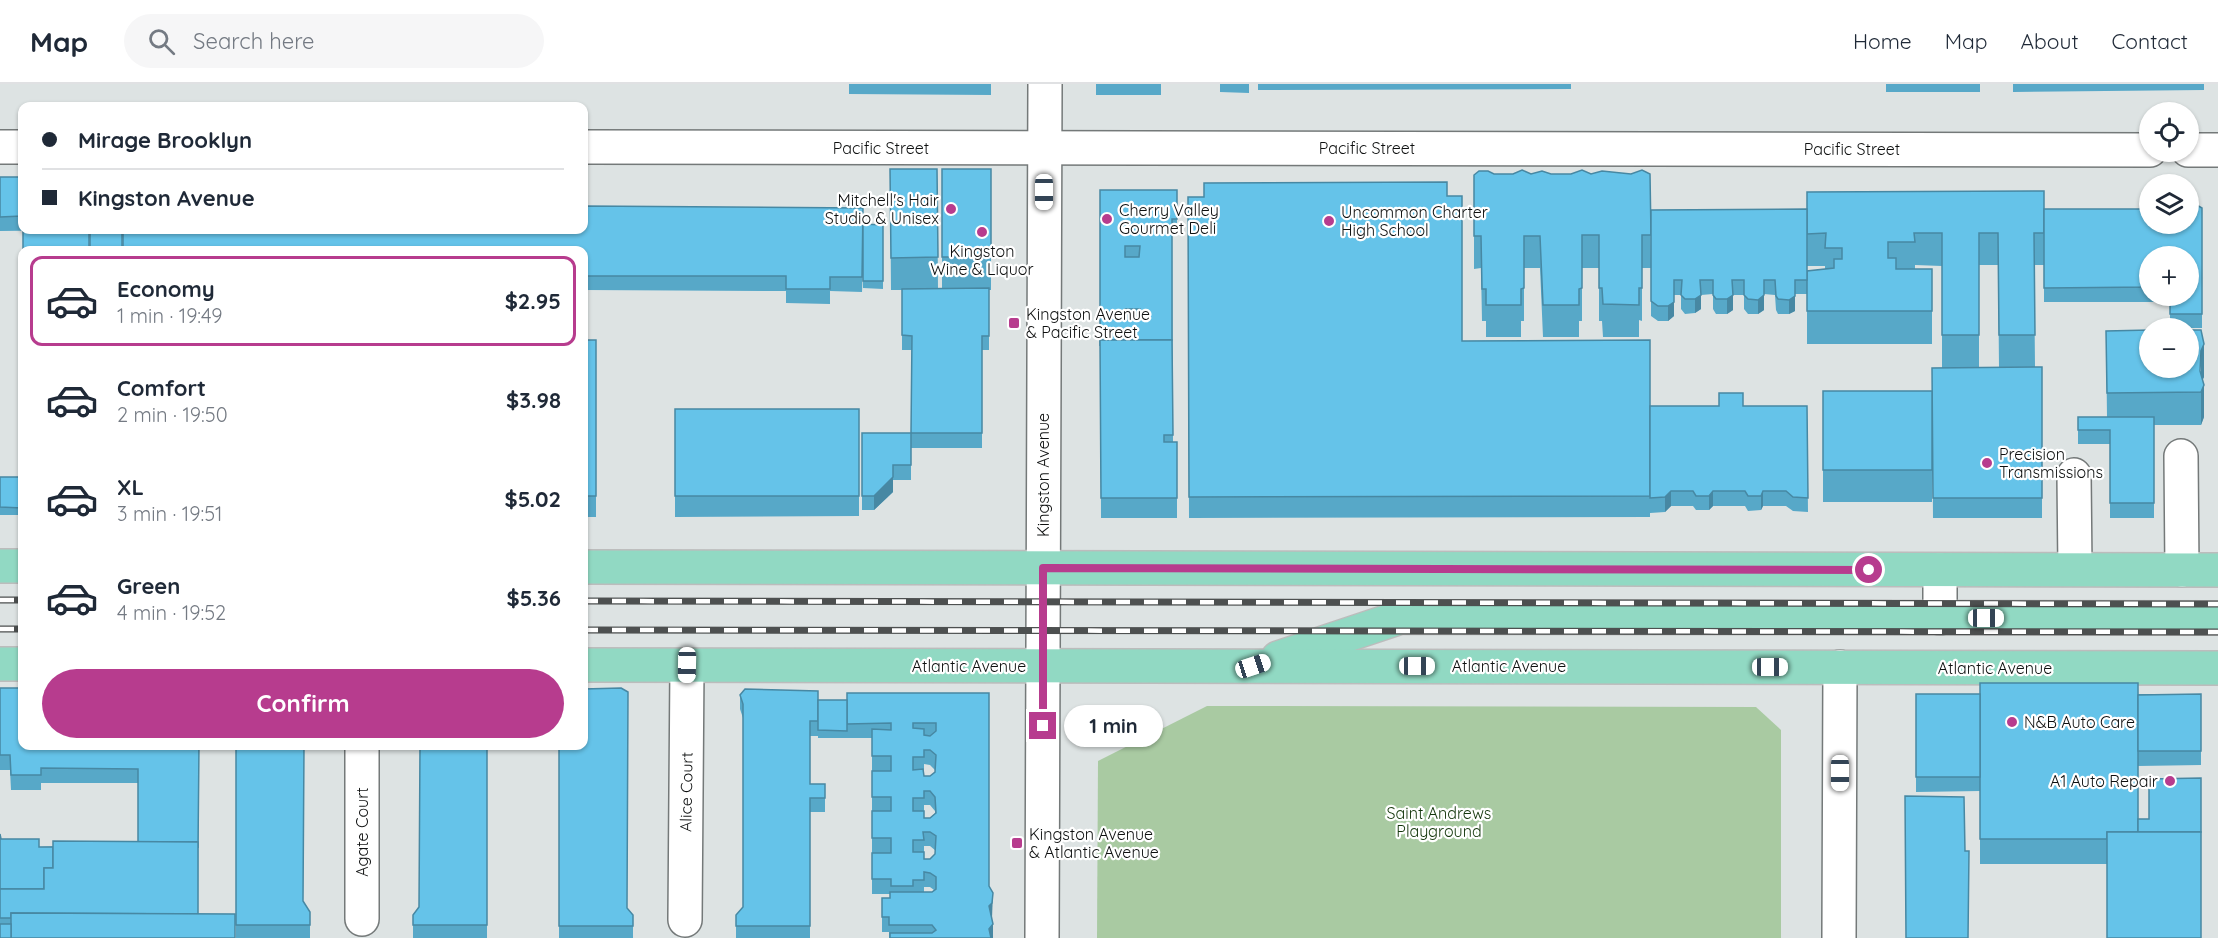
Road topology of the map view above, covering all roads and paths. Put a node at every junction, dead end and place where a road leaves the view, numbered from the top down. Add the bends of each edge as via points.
1 (1045, 84) edge
2 (0, 147) edge
3 (18, 147) edge
4 (588, 147) edge
5 (1044, 148) junction
6 (2139, 150) edge
7 (2199, 150) edge
8 (2218, 150) edge
9 (2181, 456) dead end
10 (2074, 475) dead end
11 (0, 566) edge
12 (18, 566) edge
13 (588, 567) edge
14 (1043, 568) junction
15 (2074, 569) junction
16 (1940, 570) junction
17 (2182, 570) junction
18 (2218, 570) edge
19 (1940, 618) junction
20 (2218, 618) edge
21 (0, 664) edge
22 (18, 664) edge
23 (588, 665) edge
24 (687, 665) junction
25 (1043, 666) junction
26 (1253, 666) junction
27 (1840, 667) junction
28 (2218, 668) edge
29 (362, 750) edge
30 (362, 919) dead end
31 (685, 920) dead end
32 (1042, 938) edge
33 (1839, 938) edge

1 - 5 street, Kingston Avenue
2 - 3 street
4 - 5 street, Pacific Street
5 - 6 street, Pacific Street
5 - 14 street, Kingston Avenue
7 - 8 street
9 - 17 street
10 - 15 street
11 - 12 main road
13 - 14 main road
14 - 16 main road
14 - 25 street, Kingston Avenue
15 - 16 main road
15 - 17 main road
16 - 19 street
17 - 18 main road
19 - 20 main road
19 - 26 main road via 1401,616
21 - 22 main road
23 - 24 main road, Atlantic Avenue
24 - 25 main road, Atlantic Avenue
24 - 31 street, Alice Court
25 - 26 main road, Atlantic Avenue
25 - 32 street, Kingston Avenue
26 - 27 main road, Atlantic Avenue
27 - 28 main road, Atlantic Avenue
27 - 33 street
29 - 30 street, Agate Court

